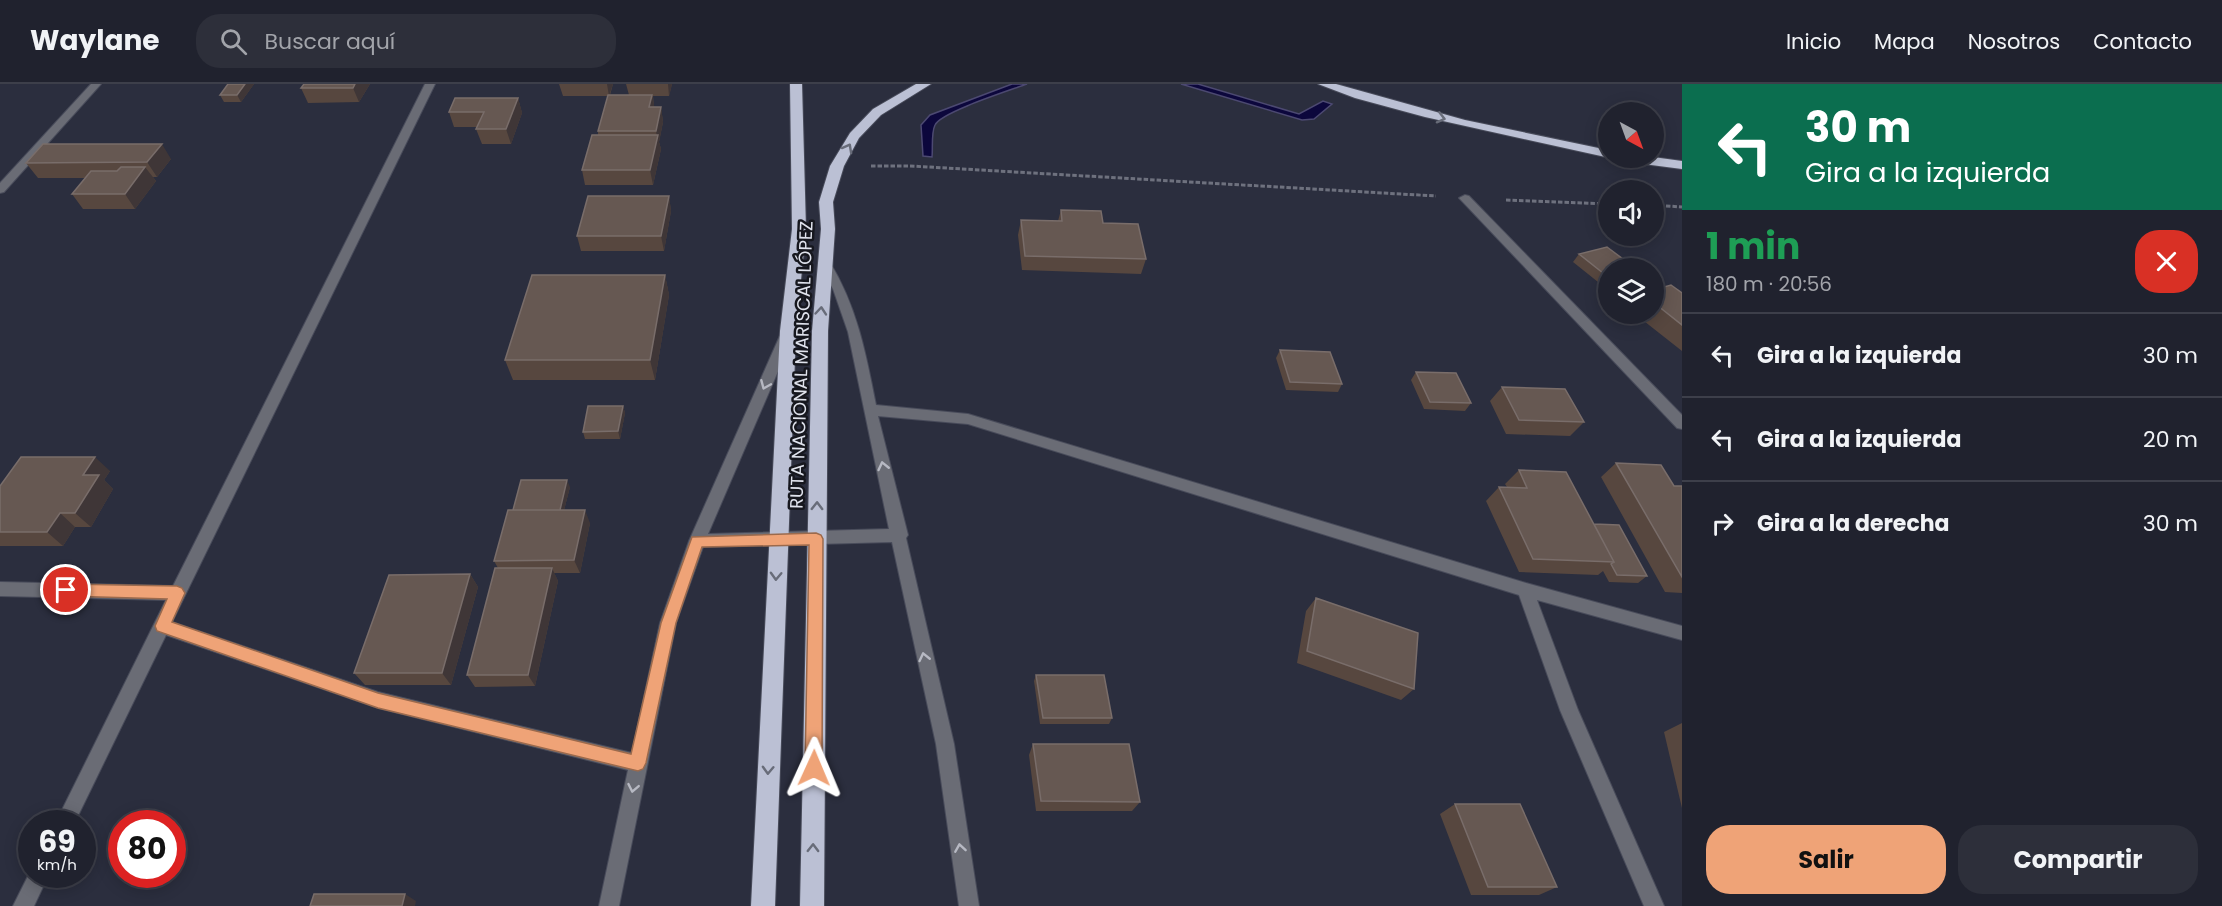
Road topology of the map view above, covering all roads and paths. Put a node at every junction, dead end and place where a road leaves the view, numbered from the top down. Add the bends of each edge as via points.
1 (96, 84) edge
2 (430, 84) edge
3 (796, 84) edge
4 (925, 84) edge
5 (1324, 84) edge
6 (1598, 152) edge
7 (1664, 163) edge
8 (1682, 165) edge
9 (837, 166) junction
10 (0, 190) edge
11 (1465, 198) junction
12 (1598, 204) edge
13 (1664, 206) edge
14 (1682, 207) edge
15 (825, 264) junction
16 (788, 331) junction
17 (870, 410) junction
18 (1682, 424) edge
19 (900, 535) junction
20 (816, 539) junction
21 (778, 540) junction
22 (697, 542) junction
23 (0, 589) edge
24 (1526, 590) junction
25 (177, 593) junction
26 (162, 626) junction
27 (1682, 633) edge
28 (638, 763) junction
29 (71, 810) edge
30 (32, 888) edge
31 (23, 906) edge
32 (609, 906) edge
33 (763, 906) edge
34 (812, 906) edge
35 (969, 906) edge
36 (1654, 906) edge

1 - 10 street
2 - 25 street
3 - 16 highway, RUTA NACIONAL MARISCAL LÓPEZ via 799,229
9 -> 4 highway, RUTA NACIONAL MARISCAL LÓPEZ via 854,136 877,112
5 -> 6 highway via 1472,126
7 - 8 highway
9 - 11 path via 922,167
9 - 15 highway, RUTA NACIONAL MARISCAL LÓPEZ via 826,202
11 - 12 path
11 - 18 street
13 - 14 path
15 - 17 street via 855,332
20 -> 15 highway, RUTA NACIONAL MARISCAL LÓPEZ
16 - 21 highway, RUTA NACIONAL MARISCAL LÓPEZ
16 -> 22 street
19 -> 17 street
17 - 24 street via 968,419
19 - 20 street
35 -> 19 street via 945,744
20 - 21 street
34 -> 20 highway, RUTA NACIONAL MARISCAL LÓPEZ
21 - 22 street
21 -> 33 highway, RUTA NACIONAL MARISCAL LÓPEZ
22 - 28 street via 668,623
23 - 25 street
24 - 27 street
24 - 36 street via 1563,697
25 - 26 street
26 - 28 street via 378,700
26 - 29 street
28 -> 32 street
30 - 31 street

